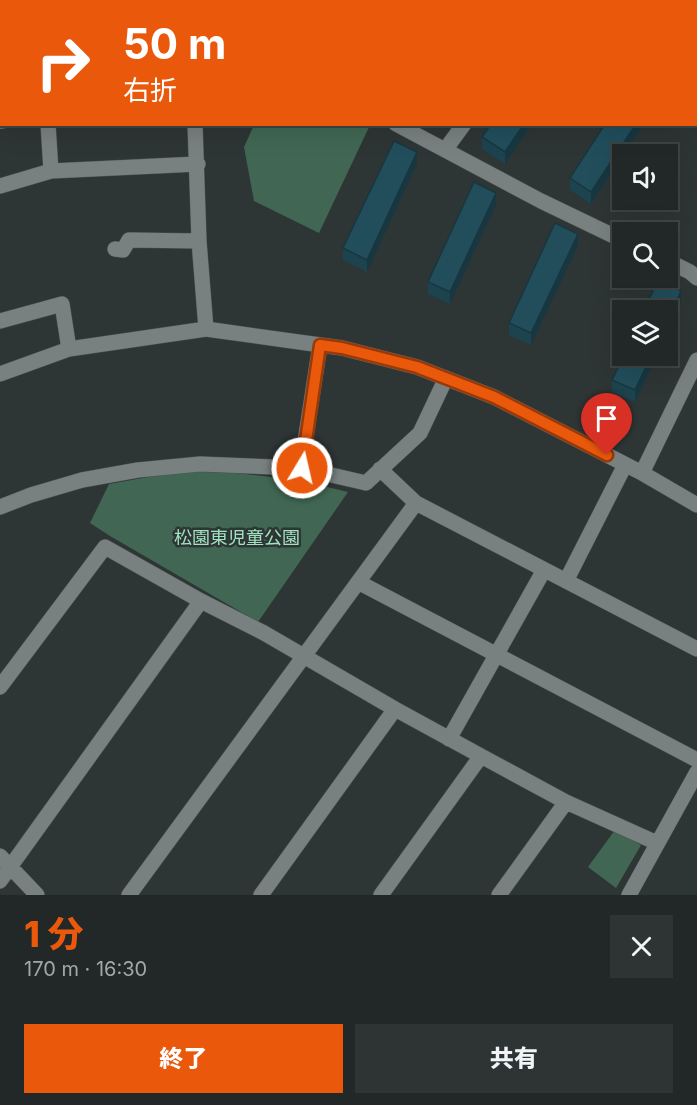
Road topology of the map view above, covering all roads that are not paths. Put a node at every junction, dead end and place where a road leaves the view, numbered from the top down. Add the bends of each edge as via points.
1 (48, 126) edge
2 (195, 126) edge
3 (400, 126) edge
4 (463, 126) edge
5 (445, 150) junction
6 (198, 164) junction
7 (51, 171) junction
8 (0, 186) edge
9 (612, 235) edge
10 (199, 241) junction
11 (115, 249) dead end
12 (678, 266) edge
13 (697, 278) edge
14 (0, 321) edge
15 (206, 328) junction
16 (320, 345) junction
17 (69, 349) junction
18 (697, 360) edge
19 (0, 374) edge
20 (446, 378) junction
21 (625, 465) junction
22 (302, 468) junction
23 (380, 469) junction
24 (642, 473) junction
25 (416, 503) junction
26 (697, 505) edge
27 (0, 507) edge
28 (544, 570) junction
29 (566, 581) junction
30 (358, 582) junction
31 (201, 601) junction
32 (697, 649) edge
33 (497, 655) junction
34 (304, 656) junction
35 (0, 687) edge
36 (395, 709) junction
37 (449, 739) junction
38 (481, 756) junction
39 (697, 760) edge
40 (697, 772) edge
41 (566, 802) junction
42 (657, 843) junction
43 (5, 862) edge
44 (0, 881) edge
45 (37, 895) edge
46 (129, 895) edge
47 (261, 895) edge
48 (381, 895) edge
49 (499, 895) edge
50 (628, 895) edge

1 - 7 street
2 - 6 street
3 - 5 street
4 - 5 street
5 - 9 street
6 - 7 street
6 - 10 street
7 - 8 street
10 - 11 street via 129,240 123,250
10 - 15 street
12 - 13 street
14 - 17 street via 62,303
15 - 16 street
15 - 17 street
16 - 20 street via 417,367
16 - 22 street
17 - 19 street
18 - 24 street
20 - 21 street via 494,397
20 - 23 street via 420,433
21 - 24 street
21 - 29 street
22 - 23 street via 366,483
22 - 27 street via 200,464 138,470 82,480
23 - 25 street
24 - 26 street
25 - 28 street
25 - 30 street
28 - 29 street
28 - 33 street
29 - 32 street
30 - 33 street
30 - 34 street
31 - 34 street
31 - 35 street via 105,547
31 - 43 street
33 - 37 street
33 - 39 street
34 - 36 street
34 - 46 street
36 - 37 street
36 - 47 street
37 - 38 street
38 - 41 street
38 - 48 street
40 - 42 street
41 - 42 street
41 - 49 street
42 - 50 street
43 - 44 street
43 - 45 street

